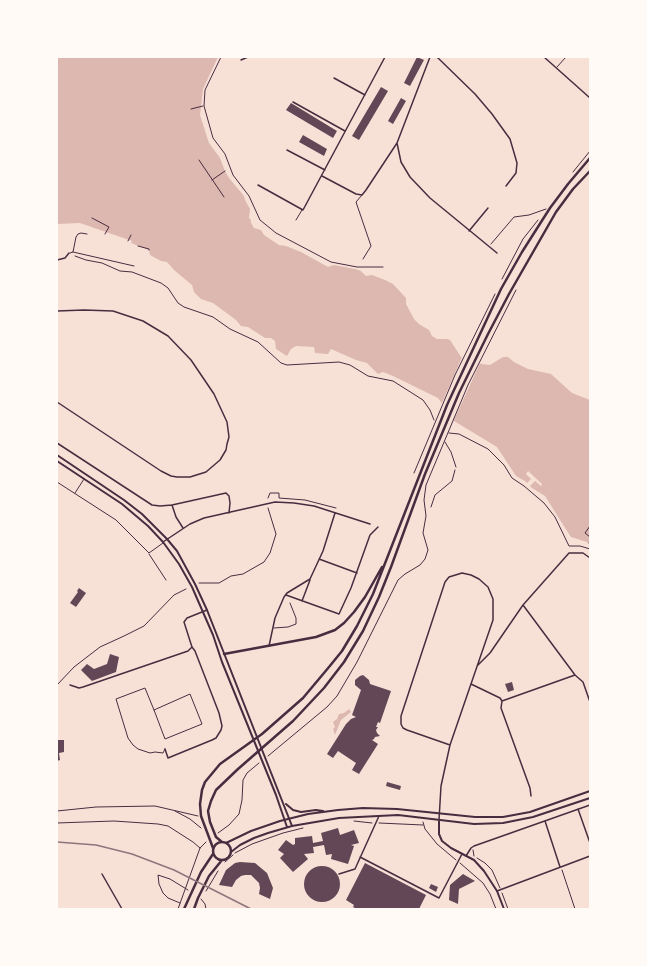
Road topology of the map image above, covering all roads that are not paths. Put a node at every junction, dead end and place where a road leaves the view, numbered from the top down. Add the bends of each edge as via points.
1 (248, 57) edge
2 (385, 57) edge
3 (430, 57) edge
4 (437, 57) edge
5 (544, 57) edge
6 (566, 57) edge
7 (241, 60) dead end
8 (556, 68) junction
9 (334, 78) dead end
10 (365, 95) junction
11 (590, 98) edge
12 (293, 102) dead end
13 (345, 132) junction
14 (397, 143) junction
15 (287, 150) dead end
16 (590, 158) edge
17 (325, 170) junction
18 (590, 171) edge
19 (322, 176) junction
20 (258, 185) dead end
21 (506, 186) dead end
22 (362, 195) junction
23 (488, 208) dead end
24 (303, 210) junction
25 (296, 220) dead end
26 (469, 231) junction
27 (87, 234) dead end
28 (73, 252) junction
29 (69, 253) joint
30 (497, 253) dead end
31 (363, 259) dead end
32 (57, 260) edge
33 (134, 266) dead end
34 (57, 311) edge
35 (57, 402) edge
36 (57, 443) edge
37 (57, 455) edge
38 (57, 461) edge
39 (455, 470) road end
40 (84, 478) junction
41 (57, 482) edge
42 (74, 494) junction
43 (172, 505) junction
44 (432, 507) dead end
45 (229, 513) junction
46 (335, 513) junction
47 (370, 524) dead end
48 (378, 526) dead end
49 (184, 528) junction
50 (167, 539) junction
51 (163, 542) junction
52 (149, 553) junction
53 (388, 556) junction
54 (590, 558) edge
55 (319, 559) junction
56 (357, 572) junction
57 (310, 579) junction
58 (166, 580) dead end
59 (286, 595) junction
60 (302, 601) junction
61 (290, 603) dead end
62 (523, 605) junction
63 (207, 610) junction
64 (203, 611) junction
65 (273, 628) junction
66 (192, 646) junction
67 (269, 646) junction
68 (224, 654) junction
69 (477, 666) junction
70 (575, 675) junction
71 (471, 684) junction
72 (70, 685) dead end
73 (502, 701) junction
74 (590, 702) edge
75 (154, 710) junction
76 (450, 744) junction
77 (165, 749) joint
78 (590, 791) edge
79 (531, 796) dead end
80 (590, 798) edge
81 (284, 803) junction
82 (590, 805) edge
83 (578, 809) junction
84 (173, 810) junction
85 (57, 811) edge
86 (324, 812) junction
87 (439, 813) junction
88 (198, 816) dead end
89 (379, 816) junction
90 (290, 819) junction
91 (285, 820) junction
92 (439, 820) junction
93 (545, 820) junction
94 (292, 826) junction
95 (287, 827) junction
96 (200, 828) dead end
97 (222, 842) junction
98 (226, 843) junction
99 (590, 843) edge
100 (213, 848) junction
101 (231, 852) junction
102 (213, 854) junction
103 (462, 854) junction
104 (466, 856) junction
105 (590, 856) edge
106 (360, 857) junction
107 (222, 860) junction
108 (561, 866) junction
109 (102, 874) dead end
110 (340, 874) dead end
111 (497, 891) junction
112 (122, 909) edge
113 (184, 909) edge
114 (194, 909) edge
115 (504, 909) edge

1 - 7 street
2 - 10 street
3 - 14 street
4 - 21 street via 475,94 510,139 517,163 516,173
5 - 8 street
6 - 8 lane
8 - 11 street
9 - 10 street
10 - 13 street
12 - 13 street
13 - 17 street
14 - 22 street
14 - 26 street via 401,162 410,177 438,206
15 - 17 street
16 - 53 main road via 550,208 501,289 447,405
17 - 19 street
18 - 97 main road via 556,212 509,294 460,393 425,474 386,579 362,631 344,662 324,688 293,720 216,790 208,811 216,837
19 - 22 street
19 - 24 street
20 - 24 street
22 - 31 lane via 356,202 371,246
23 - 26 street
24 - 25 lane
26 - 30 street
27 - 28 lane via 78,234
28 - 29 lane
28 - 33 lane
29 - 32 street via 65,258
34 - 35 street via 113,311 143,321 168,336 191,360 222,411 226,422 227,444 223,455 211,468 196,476 177,477 161,471
36 - 43 street via 152,505
37 - 50 street via 130,504
38 - 40 street
39 - 44 lane via 452,481 435,495
40 - 42 lane
40 - 51 street via 122,504
41 - 42 lane
42 - 52 lane via 116,520
43 - 45 street via 226,493 229,496
43 - 49 street via 176,517
45 - 46 street via 276,502 314,506
45 - 49 street via 204,518
46 - 47 street
46 - 55 street
48 - 56 street via 370,535
49 - 50 street
50 - 51 street
50 - 63 street via 184,563
51 - 52 lane
51 - 64 street via 179,564
52 - 58 lane
53 - 67 main road via 365,597 349,618 335,630 316,637
53 - 100 main road via 357,626 342,651 317,683 262,734 220,764 205,782 200,804 201,816
54 - 62 street via 583,553 569,553
55 - 56 street
55 - 57 street
56 - 60 street via 339,614
57 - 59 street
57 - 60 street
59 - 60 street
59 - 65 street via 279,607
61 - 65 lane via 296,624
62 - 69 street via 490,653
62 - 70 street
63 - 64 street
63 - 68 street
64 - 66 street via 184,622
64 - 91 street
65 - 67 street
66 - 72 street via 188,651 83,687
66 - 77 street via 219,714 221,730 216,738 168,758
67 - 68 main road
68 - 81 street
69 - 71 street
69 - 76 street via 493,620 493,598 488,587 479,578 462,573 455,574 449,577 443,586 400,720 407,730
70 - 73 street
70 - 74 street via 582,682
71 - 73 street
71 - 76 street
73 - 79 street via 501,708
75 - 75 lane via 190,694 202,724 165,739
75 - 77 lane via 145,688 116,699 128,738 133,745 150,753 162,753
76 - 87 street via 441,786
78 - 87 street via 516,816 489,818
80 - 92 street via 533,817 503,823 474,824
81 - 86 street via 300,812
81 - 90 street
82 - 83 street
83 - 93 street
83 - 99 street
84 - 85 lane via 155,806 132,806
84 - 88 lane
84 - 96 lane
86 - 87 street via 363,808
86 - 90 street
87 - 92 street
89 - 92 street
89 - 94 street via 339,818
89 - 106 street
90 - 91 street
90 - 94 street
91 - 95 street
91 - 98 street via 251,831
92 - 103 street via 442,841
93 - 104 street via 471,848
93 - 108 street
94 - 95 street
95 - 101 street via 240,844
97 - 98 main road
97 - 100 main road via 216,843
98 - 101 main road
100 - 102 main road
101 - 107 main road via 228,858
102 - 107 main road via 216,859
102 - 113 main road via 201,872
103 - 104 street
103 - 106 street via 439,898
104 - 111 street via 474,860 484,871
105 - 108 street
106 - 110 street via 355,869
107 - 114 main road via 209,876
108 - 111 street
109 - 112 street
111 - 115 street

